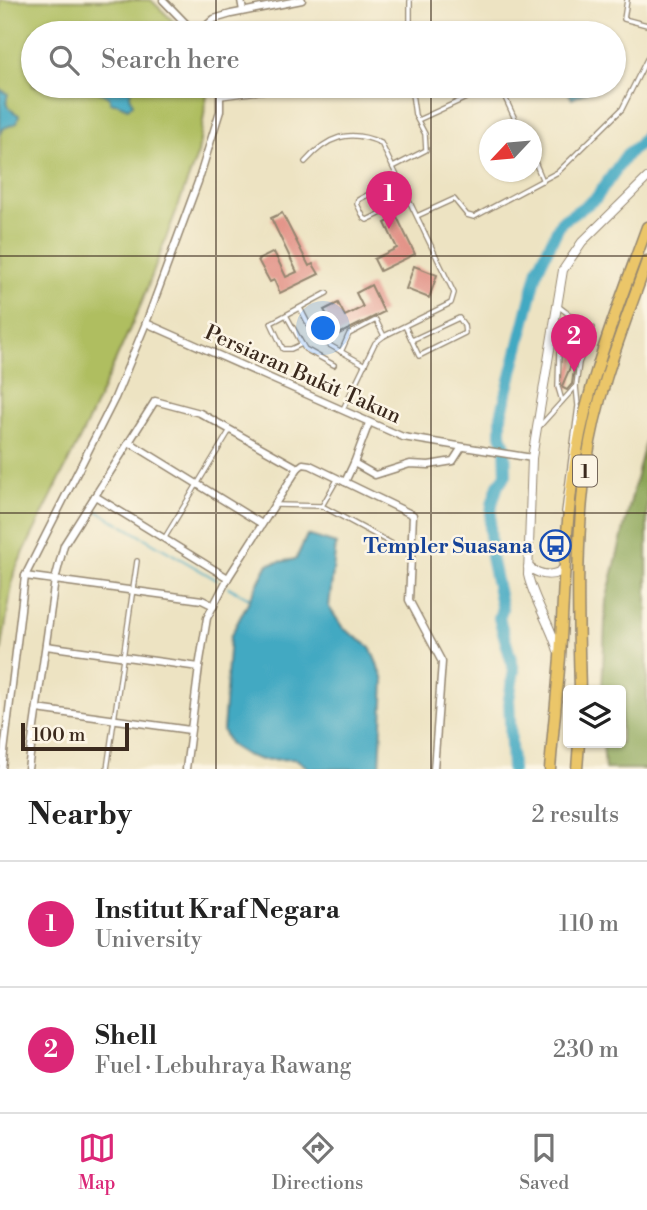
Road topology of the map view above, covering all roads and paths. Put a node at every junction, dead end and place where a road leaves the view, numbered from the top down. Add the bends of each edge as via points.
1 (163, 0) edge
2 (241, 0) edge
3 (302, 0) edge
4 (410, 0) edge
5 (627, 0) edge
6 (243, 11) junction
7 (185, 21) edge
8 (212, 21) edge
9 (410, 21) edge
10 (647, 25) edge
11 (647, 59) edge
12 (220, 98) edge
13 (413, 98) edge
14 (466, 98) edge
15 (505, 98) edge
16 (515, 119) edge
17 (418, 120) junction
18 (305, 162) dead end
19 (393, 167) junction
20 (399, 178) junction
21 (647, 178) edge
22 (543, 181) joint
23 (409, 200) junction
24 (417, 216) junction
25 (647, 227) edge
26 (647, 261) edge
27 (327, 293) dead end
28 (556, 305) junction
29 (300, 307) junction
30 (286, 315) junction
31 (571, 316) junction
32 (146, 323) junction
33 (405, 326) junction
34 (384, 337) junction
35 (412, 340) junction
36 (302, 344) junction
37 (341, 352) junction
38 (334, 365) dead end
39 (365, 365) junction
40 (576, 386) junction
41 (562, 401) junction
42 (342, 411) junction
43 (369, 423) junction
44 (537, 429) junction
45 (230, 430) junction
46 (129, 442) junction
47 (462, 447) junction
48 (532, 458) junction
49 (354, 463) junction
50 (298, 468) junction
51 (341, 480) junction
52 (197, 484) junction
53 (95, 496) junction
54 (275, 505) junction
55 (322, 506) junction
56 (262, 524) junction
57 (164, 539) junction
58 (566, 553) junction
59 (412, 554) junction
60 (137, 561) dead end
61 (528, 567) junction
62 (565, 567) junction
63 (25, 576) junction
64 (228, 578) junction
65 (55, 580) junction
66 (133, 591) junction
67 (214, 606) junction
68 (46, 646) junction
69 (123, 657) junction
70 (560, 658) junction
71 (199, 667) junction
72 (580, 685) edge
73 (37, 709) junction
74 (114, 720) junction
75 (190, 730) junction
76 (579, 748) edge
77 (2, 769) edge
78 (28, 769) edge
79 (107, 769) edge
80 (186, 769) edge
81 (434, 769) edge
82 (550, 769) edge
83 (577, 769) edge

1 - 7 street
2 - 6 street
3 - 6 street
4 - 9 lane
5 - 10 lane via 624,19
6 - 8 street
11 - 22 lane via 622,109
12 - 32 street via 198,182
13 - 17 lane
14 - 17 lane
15 - 16 lane
17 - 19 lane via 426,150
18 - 19 lane via 332,139 358,136 382,143
19 - 20 lane
20 - 23 lane
20 - 23 lane via 358,200 360,211 367,220
21 - 28 street via 582,242 563,271
22 - 24 lane via 474,217 454,199
23 - 24 lane
24 - 33 lane via 454,293 451,303
25 - 58 highway, 1 via 587,401
26 - 72 highway, 1 via 613,355 587,458 579,547
27 - 29 lane
28 - 31 lane
28 - 44 street
29 - 30 lane
29 - 37 lane via 315,337
30 - 36 lane
30 - 36 lane via 271,323 283,348
31 - 40 lane via 593,328 579,363
31 - 41 lane via 559,350
32 - 42 street, Persiaran Bukit Takun
32 - 63 street via 115,398
33 - 34 lane
33 - 35 lane
34 - 37 lane via 376,320 349,334
34 - 39 lane via 375,343
35 - 35 lane via 419,356 466,333 459,318
36 - 38 lane
37 - 39 lane
39 - 42 lane
40 - 41 lane
40 - 58 lane via 578,406 564,503
41 - 44 lane
42 - 43 street, Persiaran Bukit Takun
43 - 47 street, Persiaran Bukit Takun via 403,437
43 - 49 street
44 - 48 street
45 - 46 street via 200,412 155,401
45 - 50 street
45 - 52 lane
46 - 52 street
46 - 53 street
47 - 48 street, Persiaran Bukit Takun
47 - 49 street via 453,461 410,464 375,475
48 - 61 street
49 - 51 street
50 - 51 street via 310,465
50 - 54 street
51 - 55 lane
51 - 59 street via 413,515
52 - 56 street
52 - 57 lane
53 - 57 street
53 - 65 street via 64,545
54 - 55 lane
54 - 56 street
55 - 59 lane
56 - 64 street
57 - 64 street
58 - 62 highway, 1
59 - 81 street via 409,600 442,662
60 - 66 lane
61 - 62 street via 547,575
61 - 70 street via 530,584
62 - 70 highway, 1
63 - 65 street
63 - 77 street
64 - 67 street
65 - 66 street
65 - 68 street
66 - 67 street via 202,600
66 - 69 lane
67 - 71 street
68 - 69 street
68 - 73 street
69 - 71 street
69 - 74 lane
70 - 82 highway, 1
71 - 75 street
73 - 74 street
73 - 78 street
74 - 75 street
74 - 79 lane
75 - 80 street
76 - 83 highway

